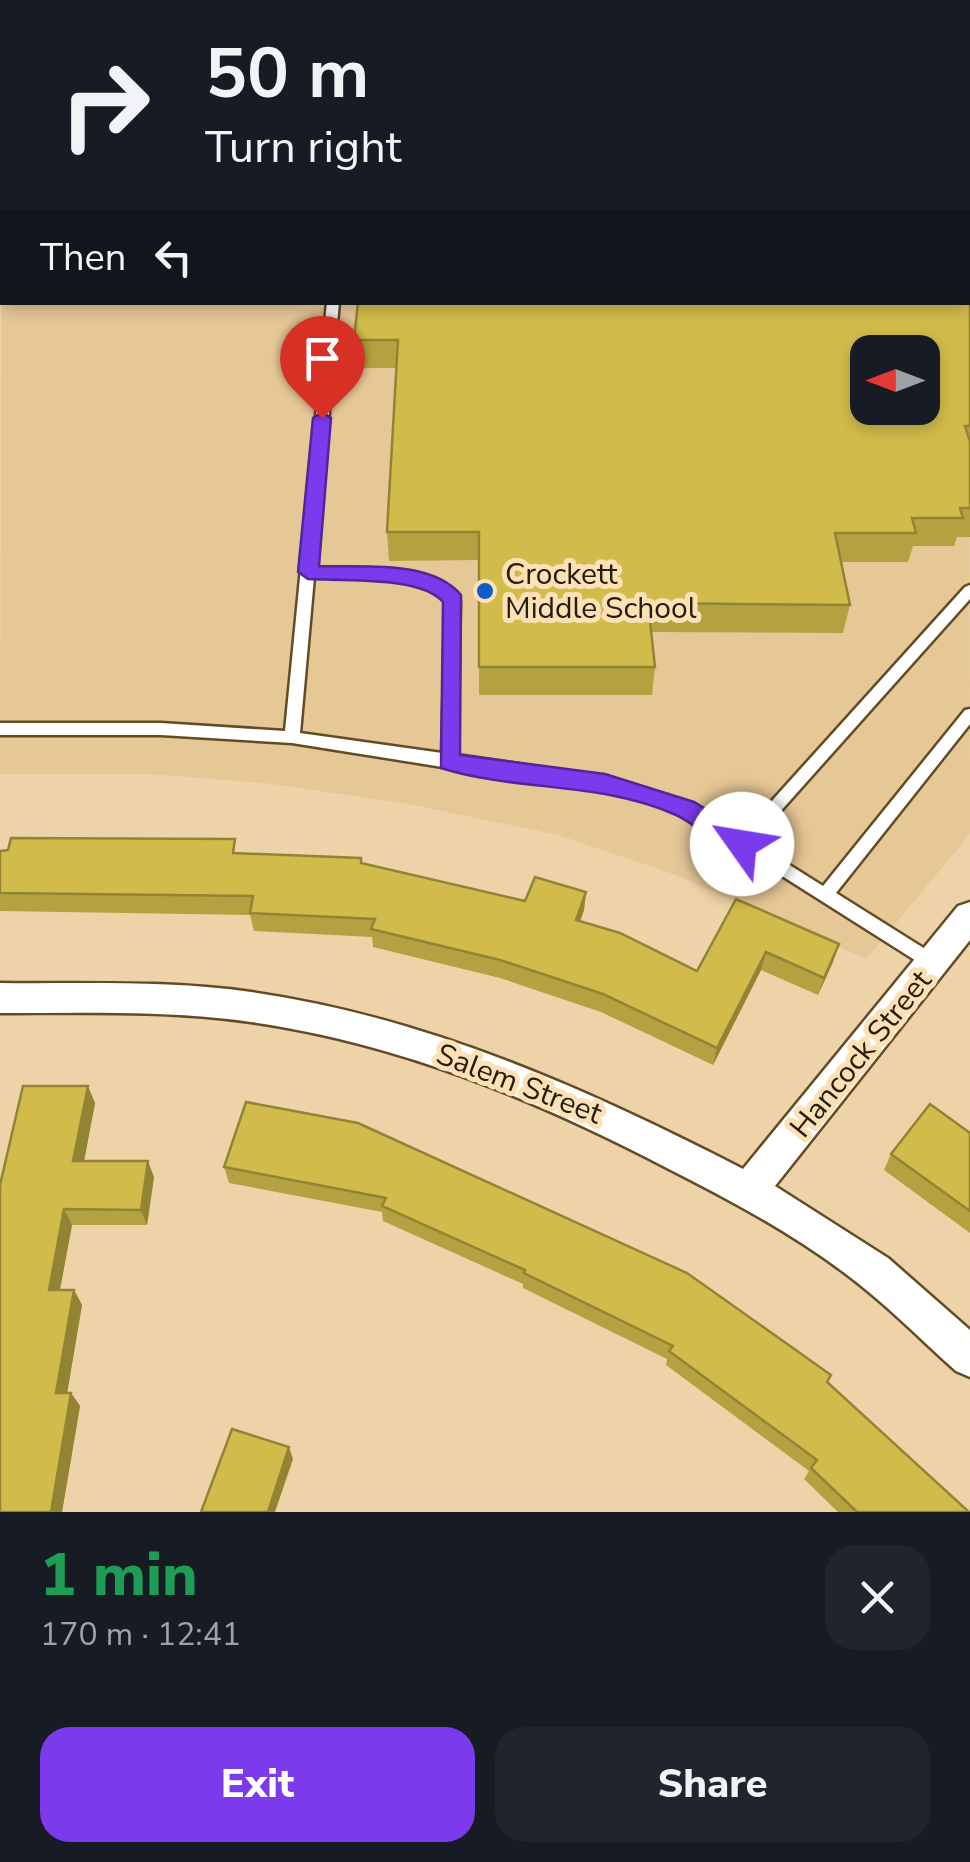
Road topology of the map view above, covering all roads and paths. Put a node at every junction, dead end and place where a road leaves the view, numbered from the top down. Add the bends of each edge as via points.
1 (333, 305) edge
2 (308, 572) junction
3 (970, 590) edge
4 (970, 714) edge
5 (0, 729) edge
6 (292, 737) junction
7 (449, 762) junction
8 (742, 844) junction
9 (824, 895) junction
10 (970, 916) edge
11 (935, 964) junction
12 (0, 998) edge
13 (750, 1189) junction
14 (970, 1357) edge

1 - 2 lane
2 - 6 lane
2 - 7 lane via 408,578 441,585 453,600
3 - 8 lane
4 - 9 lane
5 - 6 lane
6 - 7 lane
7 - 8 lane via 605,783 686,808
8 - 9 lane
9 - 11 lane
10 - 11 street, Hancock Street
11 - 13 street, Hancock Street
12 - 13 street, Salem Street via 194,1001 400,1039 595,1111
13 - 14 street, Salem Street via 874,1271

